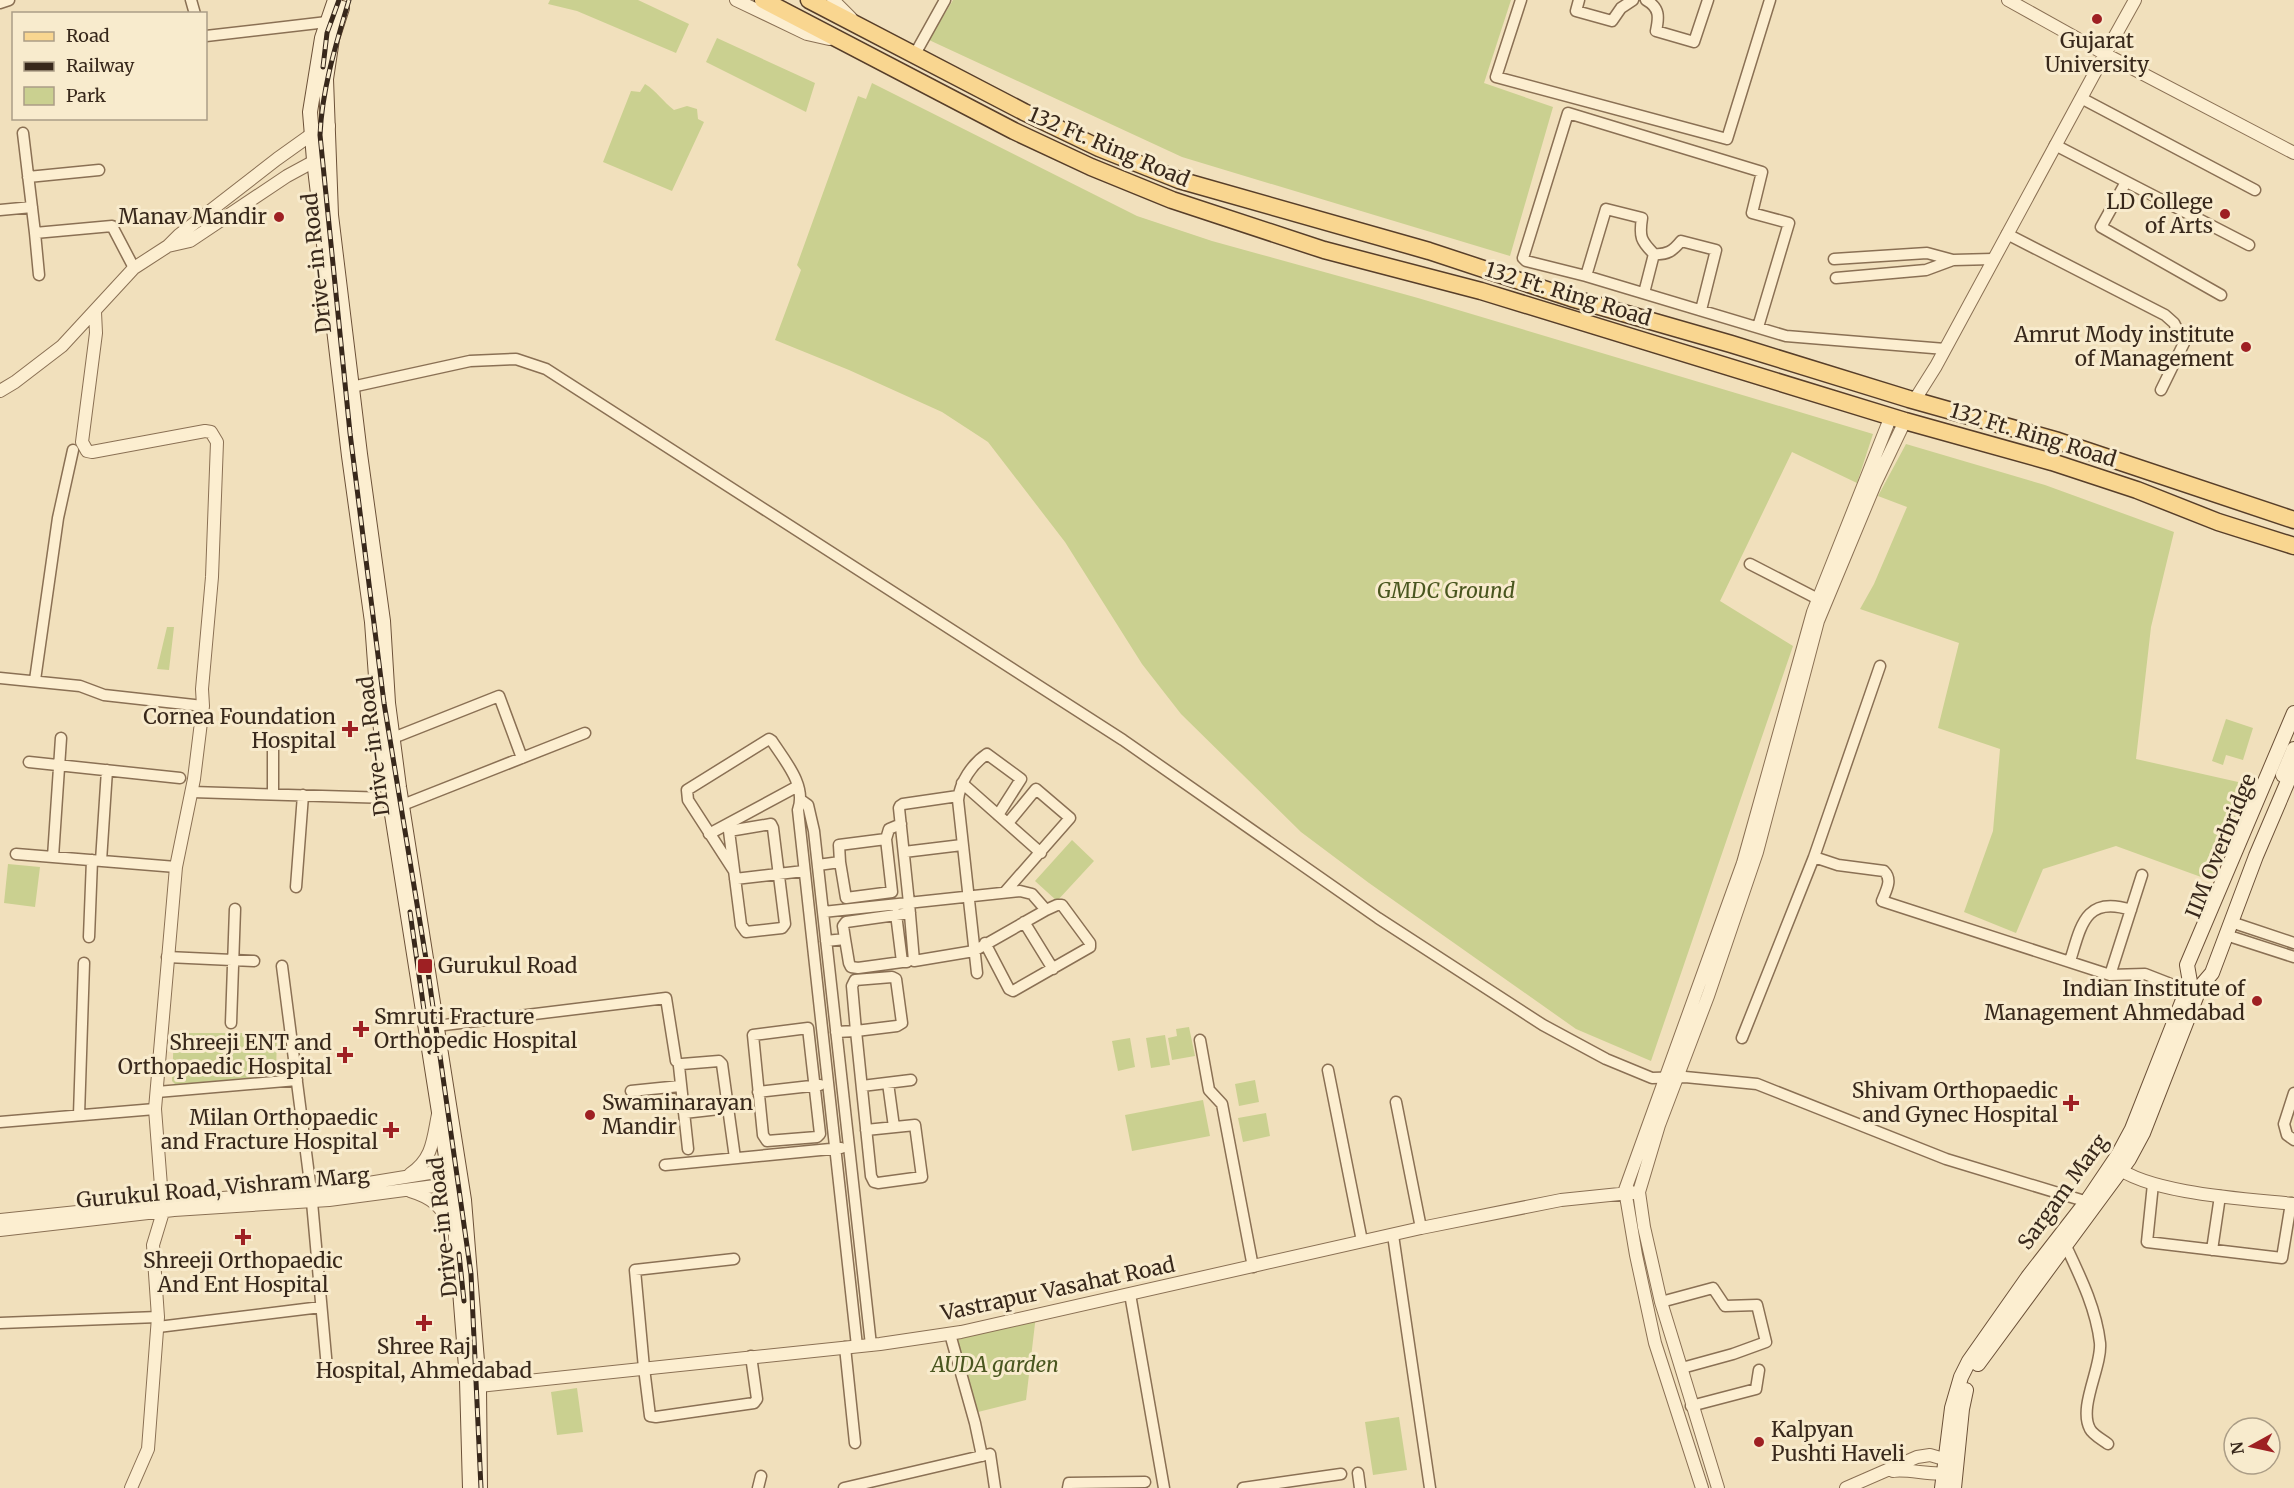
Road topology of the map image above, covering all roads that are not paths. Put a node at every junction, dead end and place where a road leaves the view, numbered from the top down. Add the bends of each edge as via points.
1 (9, 0) edge
2 (335, 0) edge
3 (345, 0) edge
4 (736, 0) edge
5 (809, 0) edge
6 (832, 0) edge
7 (945, 0) edge
8 (1521, 0) edge
9 (1579, 0) edge
10 (1633, 0) edge
11 (1646, 0) edge
12 (1708, 0) edge
13 (1770, 0) edge
14 (2008, 0) edge
15 (2136, 0) edge
16 (0, 3) edge
17 (770, 3) edge
18 (327, 22) junction
19 (859, 26) junction
20 (207, 36) edge
21 (848, 42) junction
22 (915, 54) junction
23 (2104, 54) junction
24 (2081, 98) junction
25 (329, 126) junction
26 (23, 133) dead end
27 (312, 134) junction
28 (2055, 145) junction
29 (2294, 153) edge
30 (330, 154) junction
31 (314, 160) junction
32 (99, 170) dead end
33 (28, 177) junction
34 (2126, 182) junction
35 (2255, 190) dead end
36 (32, 207) junction
37 (0, 210) edge
38 (35, 232) junction
39 (2007, 234) junction
40 (2249, 245) dead end
41 (168, 246) junction
42 (1654, 254) junction
43 (1834, 259) dead end
44 (1953, 260) junction
45 (1993, 260) junction
46 (134, 268) junction
47 (39, 275) dead end
48 (1586, 276) junction
49 (1836, 279) dead end
50 (1644, 293) junction
51 (2222, 295) dead end
52 (1701, 310) junction
53 (95, 312) junction
54 (1758, 327) junction
55 (1945, 349) junction
56 (346, 388) junction
57 (2161, 390) dead end
58 (0, 391) edge
59 (1914, 400) junction
60 (1898, 419) junction
61 (73, 450) dead end
62 (2294, 519) edge
63 (2294, 546) edge
64 (1750, 564) dead end
65 (1818, 599) junction
66 (1880, 666) dead end
67 (0, 678) edge
68 (35, 680) junction
69 (203, 706) junction
70 (2294, 713) edge
71 (2294, 726) edge
72 (585, 733) dead end
73 (61, 738) dead end
74 (393, 738) junction
75 (273, 742) dead end
76 (2294, 749) edge
77 (522, 758) junction
78 (29, 762) dead end
79 (59, 765) junction
80 (2294, 767) edge
81 (107, 770) junction
82 (180, 778) dead end
83 (962, 783) junction
84 (798, 786) junction
85 (192, 792) junction
86 (273, 794) junction
87 (303, 795) junction
88 (958, 796) junction
89 (801, 800) junction
90 (394, 804) junction
91 (998, 815) junction
92 (1008, 823) junction
93 (901, 824) junction
94 (709, 834) junction
95 (886, 839) junction
96 (962, 845) junction
97 (904, 852) junction
98 (1041, 853) junction
99 (16, 854) dead end
100 (53, 857) junction
101 (1814, 857) junction
102 (96, 861) junction
103 (840, 862) junction
104 (818, 865) junction
105 (176, 867) junction
106 (804, 871) junction
107 (779, 874) junction
108 (735, 875) junction
109 (2142, 875) dead end
110 (296, 887) dead end
111 (1005, 892) junction
112 (967, 896) junction
113 (909, 908) junction
114 (235, 909) dead end
115 (1046, 910) junction
116 (2131, 910) junction
117 (823, 912) junction
118 (896, 914) junction
119 (1024, 922) junction
120 (2221, 931) junction
121 (89, 937) dead end
122 (845, 939) junction
123 (826, 941) junction
124 (2294, 943) edge
125 (985, 944) junction
126 (974, 951) junction
127 (167, 957) junction
128 (2294, 957) edge
129 (233, 961) junction
130 (914, 961) junction
131 (254, 962) dead end
132 (902, 962) junction
133 (2070, 962) junction
134 (84, 963) dead end
135 (282, 966) dead end
136 (1053, 969) junction
137 (977, 974) dead end
138 (2110, 975) junction
139 (2192, 986) junction
140 (231, 1023) dead end
141 (436, 1026) junction
142 (856, 1031) junction
143 (836, 1032) junction
144 (823, 1036) junction
145 (810, 1037) junction
146 (1742, 1038) dead end
147 (1200, 1040) dead end
148 (676, 1061) dead end
149 (1328, 1070) dead end
150 (1671, 1077) junction
151 (297, 1080) junction
152 (911, 1080) dead end
153 (888, 1083) junction
154 (828, 1084) junction
155 (680, 1086) junction
156 (816, 1086) junction
157 (862, 1086) junction
158 (631, 1091) dead end
159 (157, 1092) junction
160 (758, 1092) junction
161 (2294, 1093) edge
162 (1396, 1102) dead end
163 (728, 1108) junction
164 (155, 1109) junction
165 (439, 1111) junction
166 (684, 1113) junction
167 (79, 1115) junction
168 (0, 1122) edge
169 (894, 1127) junction
170 (866, 1130) junction
171 (2294, 1140) edge
172 (850, 1147) junction
173 (688, 1149) dead end
174 (834, 1149) junction
175 (735, 1158) junction
176 (665, 1165) dead end
177 (2117, 1168) junction
178 (455, 1176) junction
179 (404, 1184) junction
180 (2153, 1184) junction
181 (1639, 1192) junction
182 (1625, 1193) junction
183 (311, 1196) junction
184 (2220, 1196) junction
185 (2091, 1203) junction
186 (2292, 1204) edge
187 (163, 1208) junction
188 (0, 1220) edge
189 (1421, 1228) junction
190 (0, 1230) edge
191 (456, 1232) junction
192 (1393, 1235) junction
193 (1362, 1241) junction
194 (2066, 1244) junction
195 (2212, 1250) junction
196 (734, 1259) dead end
197 (1253, 1267) junction
198 (1130, 1294) junction
199 (1661, 1302) junction
200 (321, 1307) junction
201 (158, 1322) junction
202 (0, 1323) edge
203 (950, 1334) junction
204 (871, 1344) junction
205 (851, 1346) junction
206 (751, 1356) junction
207 (327, 1368) dead end
208 (644, 1368) junction
209 (1682, 1368) junction
210 (1759, 1370) dead end
211 (479, 1386) junction
212 (1691, 1406) junction
213 (1948, 1438) junction
214 (855, 1443) dead end
215 (2108, 1444) dead end
216 (1930, 1455) junction
217 (982, 1456) junction
218 (1886, 1472) junction
219 (1358, 1473) dead end
220 (1947, 1473) edge
221 (1341, 1474) dead end
222 (761, 1476) dead end
223 (1145, 1482) dead end
224 (888, 1483) edge
225 (859, 1486) edge
226 (131, 1488) edge
227 (470, 1488) edge
228 (480, 1488) edge
229 (758, 1488) edge
230 (844, 1488) edge
231 (994, 1488) edge
232 (1068, 1488) edge
233 (1164, 1488) edge
234 (1243, 1488) edge
235 (1360, 1488) edge
236 (1430, 1488) edge
237 (1702, 1488) edge
238 (1718, 1488) edge
239 (1846, 1488) edge
240 (1954, 1488) edge

1 - 16 street
2 - 18 main road, Drive-in Road
3 - 25 main road, Drive-in Road via 332,39 326,80
4 - 21 street via 807,34
5 - 19 main road, 132 Ft. Ring Road
6 - 19 street
7 - 22 street
8 - 13 street via 1496,76 1727,139
9 - 10 street via 1576,11 1612,21
11 - 12 street via 1654,4 1659,16 1656,31 1694,42
14 - 23 street
15 - 23 street
17 - 21 main road, 132 Ft. Ring Road
18 - 20 street
18 - 27 main road, Drive-in Road via 310,112
19 - 22 main road, 132 Ft. Ring Road
21 - 60 main road, 132 Ft. Ring Road via 1014,131 1172,201 1324,250 1481,291
22 - 59 main road, 132 Ft. Ring Road via 1024,112 1179,180 1429,251 1571,298
23 - 24 street
23 - 29 street
24 - 28 street
24 - 35 street
25 - 27 street
25 - 30 main road, Drive-in Road
26 - 33 street
27 - 31 main road, Drive-in Road
27 - 41 street
28 - 34 street
28 - 39 street
30 - 31 street
30 - 56 main road, Drive-in Road via 331,215
31 - 41 street via 190,241
31 - 56 main road, Drive-in Road
32 - 33 street
33 - 36 street
34 - 40 street
34 - 51 street via 2101,227
36 - 37 street
36 - 38 street
38 - 46 street via 112,226
38 - 47 street
39 - 45 street
39 - 57 street via 2174,323 2184,343
41 - 46 street
42 - 48 street via 1642,242 1642,218 1606,209
42 - 50 street
42 - 52 street via 1674,250 1681,241 1716,250
43 - 44 street via 1927,253
44 - 45 street
44 - 49 street via 1926,270
45 - 55 street
46 - 53 street
48 - 50 street
48 - 54 street via 1524,258 1568,113 1762,172 1752,213 1789,223
50 - 52 street
52 - 54 street
53 - 58 street via 63,346
53 - 69 street via 83,447 92,452 205,431 211,432 218,442
54 - 55 street via 1786,336
55 - 59 street
56 - 74 main road, Drive-in Road via 383,621
56 - 90 main road, Drive-in Road via 378,704
56 - 150 street via 470,361 516,359 546,369 1123,740 1378,918 1543,1025 1629,1069 1652,1078
59 - 62 main road, 132 Ft. Ring Road via 2058,441
60 - 63 main road, 132 Ft. Ring Road via 2052,462
60 - 65 street
60 - 150 street via 1818,621 1757,852
61 - 68 street via 58,518
64 - 65 street
65 - 150 street via 1743,863
66 - 101 street
67 - 68 street
68 - 69 street via 80,686 104,695
69 - 85 street
70 - 139 main road, Sargam Marg via 2187,965
71 - 120 main road, IIM Overbridge via 2234,866
72 - 77 street
73 - 79 street
74 - 77 street via 499,696
74 - 90 main road, Drive-in Road
75 - 86 street
76 - 120 main road, IIM Overbridge
77 - 90 street
78 - 79 street
79 - 81 street
79 - 100 street
80 - 120 main road, Sargam Marg
81 - 82 street
81 - 102 street
83 - 88 street
83 - 91 street
83 - 91 street via 987,754 1020,777
84 - 89 street
84 - 94 street
84 - 94 street via 772,741 767,740 687,790 688,800
85 - 86 street
85 - 105 street
86 - 87 street
87 - 90 street
87 - 110 street
88 - 93 street via 903,804 899,808
88 - 96 street
89 - 104 street via 808,806
89 - 106 street via 798,810
90 - 141 main road, Drive-in Road
90 - 165 main road, Drive-in Road
91 - 92 street
92 - 98 street
92 - 98 street via 1036,789 1070,816 1070,821
93 - 95 street via 889,829
93 - 97 street
94 - 108 street
95 - 103 street via 839,845
95 - 103 street via 892,893 846,898
96 - 97 street
96 - 112 street
97 - 113 street
98 - 111 street
99 - 100 street
100 - 102 street
101 - 133 street via 1884,871 1889,882 1882,901
101 - 146 street
102 - 105 street
102 - 121 street
103 - 104 street
104 - 117 street
105 - 127 street
106 - 107 street
106 - 144 street
107 - 108 street
107 - 108 street via 771,824 729,831
107 - 108 street via 784,926 746,932 741,925
109 - 116 street
111 - 112 street
111 - 115 street via 1029,892
112 - 113 street
112 - 126 street
113 - 117 street
113 - 118 street
113 - 130 street
114 - 129 street
115 - 119 street
115 - 136 street via 1062,905 1091,945
116 - 133 street via 2107,905 2092,910 2082,922
116 - 138 street
117 - 123 street
118 - 122 street via 846,922
118 - 132 street
119 - 125 street
119 - 136 street
120 - 124 street
120 - 128 street
120 - 139 main road, Sargam Marg via 2212,973
122 - 123 street
122 - 132 street via 849,963 854,968
123 - 143 street
125 - 126 street
125 - 136 street via 1013,991
126 - 130 street
126 - 137 street
127 - 129 street
127 - 159 street
129 - 131 street
129 - 140 street
130 - 132 street
133 - 138 street
134 - 167 street
135 - 151 street
138 - 139 street via 2145,974
139 - 177 main road, Sargam Marg
141 - 148 street via 666,998
141 - 178 main road, Drive-in Road
142 - 142 street via 852,983 894,977 902,1023
142 - 143 street
142 - 157 street
143 - 172 street
144 - 145 street
144 - 154 street
145 - 156 street
145 - 160 street via 807,1027 753,1035
147 - 197 street via 1209,1090 1222,1104
149 - 193 street
150 - 181 street
150 - 182 street via 1648,1121
150 - 185 street via 1757,1084 1946,1159
151 - 159 street
151 - 183 street
152 - 153 street
153 - 157 street
153 - 169 street
154 - 156 street
154 - 174 street
155 - 158 street
155 - 163 street via 680,1065 719,1061
155 - 166 street
156 - 160 street
156 - 160 street via 821,1131 817,1137 767,1141
157 - 170 street
159 - 164 street
161 - 171 street via 2284,1124 2287,1135
162 - 189 street
163 - 166 street
163 - 175 street
164 - 167 street
164 - 187 street
165 - 178 main road, Drive-in Road
165 - 179 street via 431,1150
166 - 173 street
167 - 168 street
169 - 170 street
169 - 170 street via 917,1127 923,1174 919,1179 874,1182
172 - 174 street
172 - 204 street
174 - 175 street
174 - 205 street
175 - 176 street
177 - 180 street
177 - 185 main road, Sargam Marg
178 - 179 street, Gurukul Road, Vishram Marg
178 - 191 main road, Drive-in Road
178 - 211 main road, Drive-in Road via 469,1254
179 - 183 street, Gurukul Road, Vishram Marg
179 - 191 street via 440,1206
180 - 184 street
180 - 195 street via 2147,1242
181 - 182 street, Vastrapur Vasahat Road
181 - 199 street
182 - 189 street, Vastrapur Vasahat Road via 1561,1200
182 - 237 street via 1654,1343
183 - 187 street, Gurukul Road, Vishram Marg
183 - 200 street
184 - 186 street
184 - 195 street
185 - 194 main road, Sargam Marg
185 - 213 main road, Sargam Marg via 2028,1277 1969,1361 1956,1392
186 - 195 street via 2282,1258
187 - 188 street, Gurukul Road, Vishram Marg
187 - 190 street, Gurukul Road, Vishram Marg
187 - 201 street via 153,1245
189 - 192 street, Vastrapur Vasahat Road
191 - 227 main road, Drive-in Road
192 - 193 street, Vastrapur Vasahat Road
192 - 236 street
193 - 197 street, Vastrapur Vasahat Road
194 - 215 street via 2091,1301 2100,1346 2087,1417 2091,1430
194 - 220 main road, Sargam Marg via 1977,1365
196 - 208 street via 635,1270
197 - 198 street, Vastrapur Vasahat Road
198 - 203 street, Vastrapur Vasahat Road
198 - 233 street
199 - 209 street
199 - 209 street via 1713,1288 1725,1306 1757,1305 1766,1342
200 - 201 street
200 - 207 street
201 - 202 street
201 - 226 street via 148,1449
203 - 204 street, Vastrapur Vasahat Road
203 - 217 street
204 - 205 street, Vastrapur Vasahat Road
205 - 206 street, Vastrapur Vasahat Road
205 - 214 street
206 - 208 street, Vastrapur Vasahat Road
206 - 208 street via 757,1399 754,1403 656,1417 648,1411
208 - 211 street, Vastrapur Vasahat Road
209 - 212 street
210 - 212 street via 1756,1389
211 - 228 main road, Drive-in Road
212 - 238 street
213 - 216 street via 1943,1448
213 - 220 main road, Sargam Marg
216 - 218 street
216 - 220 street
217 - 224 street
217 - 231 street via 990,1454
218 - 220 street
218 - 239 street
219 - 235 street
220 - 240 main road, Sargam Marg
221 - 234 street
222 - 229 street
223 - 232 street via 1069,1483
224 - 225 street
225 - 230 street

